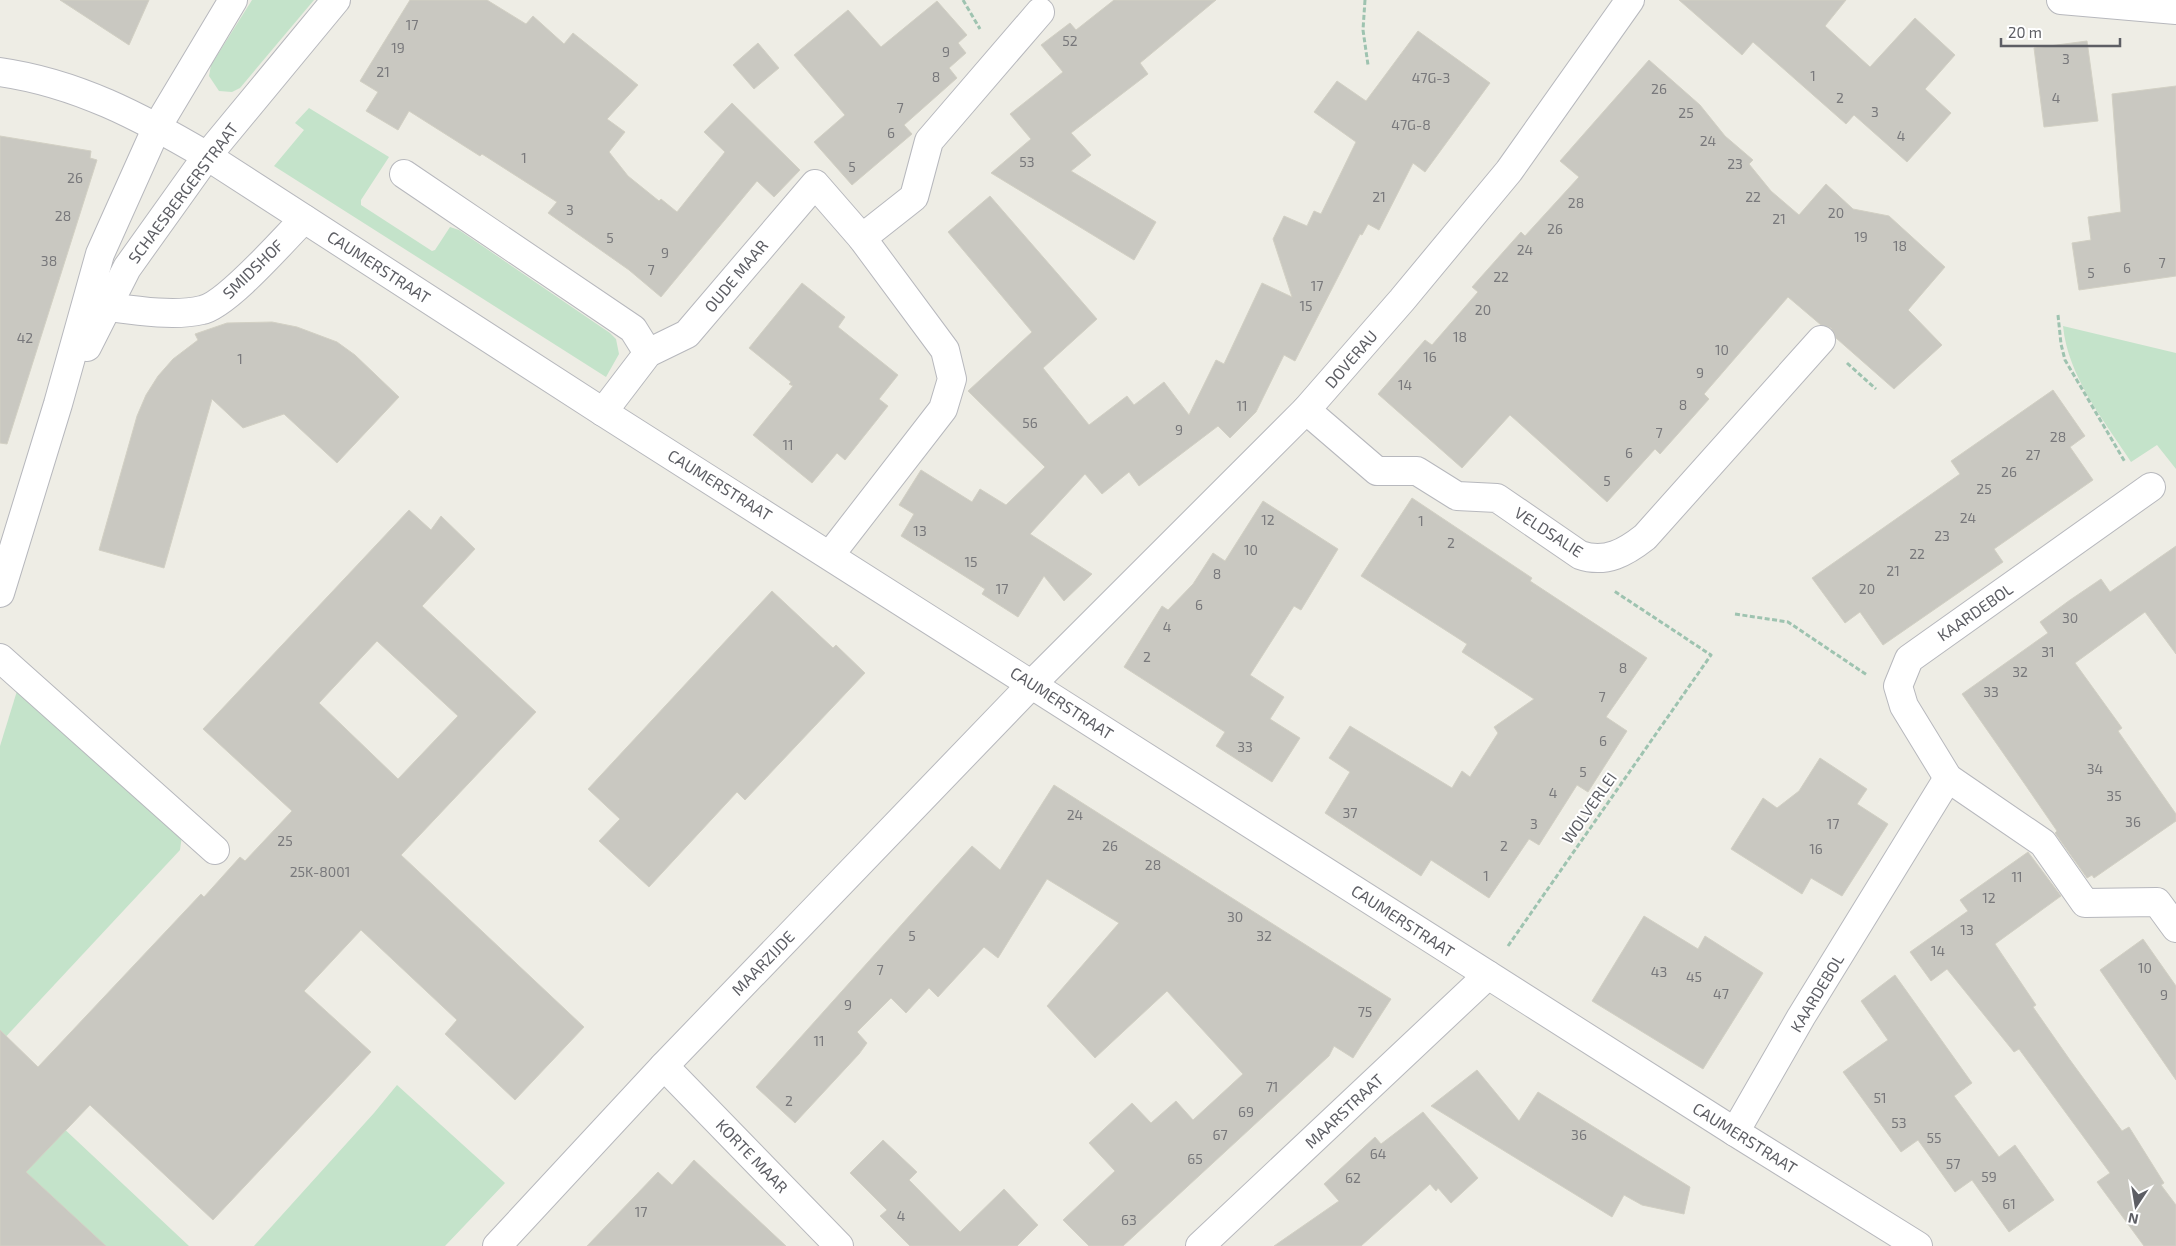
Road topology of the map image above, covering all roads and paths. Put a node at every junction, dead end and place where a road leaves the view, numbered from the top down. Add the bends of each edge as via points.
1 (233, 0) edge
2 (336, 0) edge
3 (1365, 0) edge
4 (1630, 0) edge
5 (2061, 0) edge
6 (2176, 10) edge
7 (1040, 12) dead end
8 (1368, 65) dead end
9 (0, 72) edge
10 (157, 127) junction
11 (207, 156) junction
12 (404, 174) dead end
13 (304, 219) junction
14 (862, 238) junction
15 (107, 307) junction
16 (2058, 315) dead end
17 (1821, 340) dead end
18 (648, 353) junction
19 (58, 404) junction
20 (1306, 410) junction
21 (603, 412) junction
22 (2148, 489) joint
23 (830, 555) junction
24 (1580, 555) junction
25 (0, 593) edge
26 (1735, 614) dead end
27 (0, 658) edge
28 (1032, 684) junction
29 (1898, 686) junction
30 (1948, 778) junction
31 (215, 850) dead end
32 (2176, 928) edge
33 (1488, 975) junction
34 (664, 1066) junction
35 (1735, 1132) junction
36 (497, 1246) edge
37 (839, 1246) edge
38 (1200, 1246) edge
39 (1918, 1246) edge

1 - 10 street, SCHAESBERGERSTRAAT
2 - 11 street, SCHAESBERGERSTRAAT
3 - 8 path via 1363,30
4 - 20 street, DOVERAU via 1509,171
5 - 6 street
7 - 14 street via 929,141 914,197
9 - 10 street, CAUMERSTRAAT via 96,97
10 - 11 street, CAUMERSTRAAT
10 - 19 street, SCHAESBERGERSTRAAT via 100,254
11 - 13 street, CAUMERSTRAAT
11 - 15 street, SCHAESBERGERSTRAAT via 127,268
12 - 18 street via 633,329
13 - 15 street, SMIDSHOF via 225,298 205,310 180,314
13 - 21 street, CAUMERSTRAAT
14 - 18 street, OUDE MAAR via 814,184 687,334
14 - 23 street, OUDE MAAR via 945,350 952,379 943,409
15 - 19 street, SCHAESBERGERSTRAAT
16 - 22 path via 2066,360 2108,435
17 - 24 street, VELDSALIE via 1645,537 1629,550 1612,557 1592,559
18 - 21 street, OUDE MAAR
19 - 25 street, SCHAESBERGERSTRAAT
20 - 24 street, VELDSALIE via 1377,471 1417,471 1457,496 1497,498
20 - 28 street, DOVERAU
21 - 23 street, CAUMERSTRAAT
22 - 29 street, KAARDEBOL via 1909,659
23 - 28 street, CAUMERSTRAAT
24 - 33 path, WOLVERLEI via 1616,592 1711,655
26 - 29 path via 1788,622 1864,674
27 - 31 street
28 - 33 street, CAUMERSTRAAT
28 - 34 street, MAARZIJDE
29 - 30 street via 1904,706
30 - 32 street via 2043,843 2086,903 2157,902
30 - 35 street, KAARDEBOL via 1801,1017
33 - 35 street, CAUMERSTRAAT
33 - 38 street, MAARSTRAAT
34 - 36 street, MAARZIJDE
34 - 37 street, KORTE MAAR
35 - 39 street, CAUMERSTRAAT

